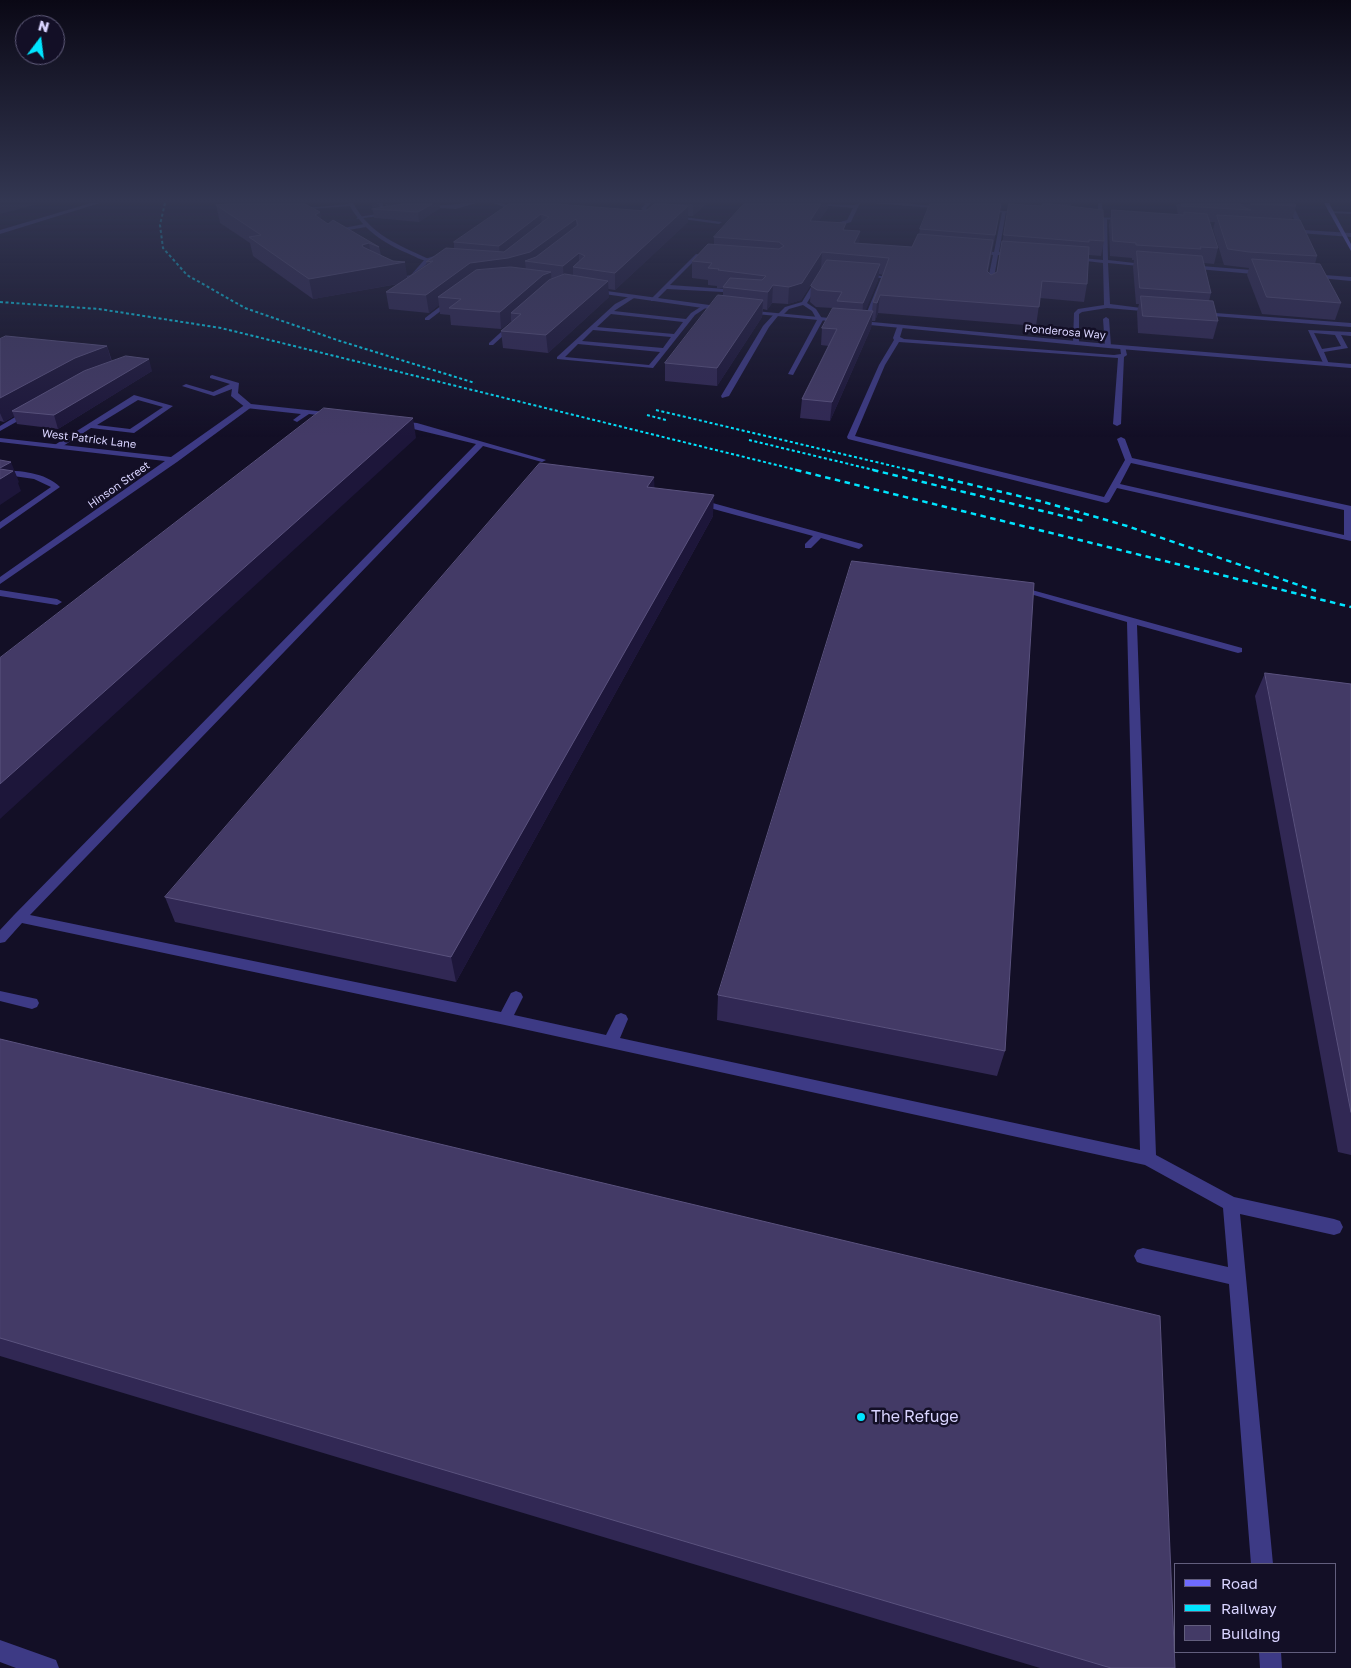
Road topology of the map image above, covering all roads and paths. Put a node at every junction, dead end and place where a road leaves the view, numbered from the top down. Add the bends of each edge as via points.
1 (674, 281) edge
2 (818, 281) edge
3 (882, 281) edge
4 (991, 281) edge
5 (1106, 281) edge
6 (668, 287) junction
7 (989, 289) edge
8 (584, 290) edge
9 (462, 293) edge
10 (752, 293) edge
11 (632, 297) junction
12 (653, 300) junction
13 (804, 303) junction
14 (1226, 305) dead end
15 (1107, 306) junction
16 (704, 307) junction
17 (731, 310) edge
18 (1159, 310) edge
19 (740, 311) edge
20 (609, 312) junction
21 (1199, 314) edge
22 (778, 315) junction
23 (1229, 316) junction
24 (427, 319) edge
25 (519, 319) edge
26 (820, 320) junction
27 (1106, 320) dead end
28 (688, 321) junction
29 (865, 324) junction
30 (1351, 326) edge
31 (900, 327) junction
32 (592, 328) junction
33 (1337, 333) junction
34 (1351, 334) edge
35 (676, 336) junction
36 (898, 339) junction
37 (577, 342) junction
38 (1076, 343) junction
39 (490, 344) dead end
40 (1108, 346) junction
41 (1123, 347) junction
42 (664, 350) junction
43 (1319, 351) junction
44 (1121, 357) junction
45 (1326, 364) junction
46 (1351, 366) edge
47 (791, 374) dead end
48 (212, 377) dead end
49 (237, 384) junction
50 (186, 386) dead end
51 (725, 396) dead end
52 (249, 406) junction
53 (34, 410) edge
54 (308, 412) junction
55 (346, 417) edge
56 (298, 420) dead end
57 (395, 423) edge
58 (1118, 424) dead end
59 (91, 426) junction
60 (0, 429) edge
61 (1121, 439) dead end
62 (0, 440) edge
63 (482, 443) junction
64 (58, 446) junction
65 (174, 460) junction
66 (542, 460) dead end
67 (1129, 460) junction
68 (0, 472) edge
69 (1115, 485) junction
70 (692, 501) edge
71 (757, 518) junction
72 (0, 526) edge
73 (746, 528) dead end
74 (820, 535) junction
75 (808, 546) dead end
76 (859, 546) dead end
77 (0, 581) edge
78 (1012, 588) edge
79 (0, 593) edge
80 (57, 602) dead end
81 (1132, 620) junction
82 (1238, 650) dead end
83 (19, 918) junction
84 (0, 938) edge
85 (0, 996) edge
86 (516, 997) dead end
87 (32, 1003) dead end
88 (505, 1019) junction
89 (621, 1020) dead end
90 (611, 1042) junction
91 (1148, 1159) junction
92 (1231, 1204) junction
93 (1334, 1227) dead end
94 (1143, 1256) dead end
95 (1238, 1278) junction
96 (1262, 1563) edge
97 (0, 1651) edge
98 (1270, 1653) edge
99 (48, 1668) edge
100 (1271, 1668) edge

1 - 6 street
2 - 13 street
3 - 29 street
4 - 7 street
5 - 15 street
6 - 10 street
6 - 12 street
8 - 11 street
9 - 24 street
11 - 12 street
11 - 20 street
12 - 16 street
13 - 22 street via 787,308
13 - 26 street
14 - 23 street
15 - 18 street
15 - 38 street via 1080,310 1076,314
16 - 17 street
16 - 28 street
19 - 22 street, Ponderosa Way
20 - 28 street
20 - 32 street
21 - 23 street
22 - 26 street, Ponderosa Way
22 - 51 street via 766,326
23 - 30 street
25 - 39 street
26 - 29 street, Ponderosa Way
26 - 47 street
27 - 40 street
28 - 35 street
29 - 31 street, Ponderosa Way
31 - 36 street
31 - 38 street, Ponderosa Way
32 - 35 street
32 - 37 street
33 - 34 street
33 - 43 street via 1344,348
33 - 43 street via 1310,331
35 - 42 street
36 - 44 street
36 - 69 street via 882,365 851,437 1106,500
37 - 42 street
37 - 42 street via 559,358 651,368
38 - 40 street, Ponderosa Way
40 - 41 street, Ponderosa Way
41 - 44 street via 1124,355
41 - 45 street, Ponderosa Way
43 - 45 street
44 - 58 street
45 - 46 street, Ponderosa Way
48 - 49 street
49 - 50 street via 214,394
49 - 52 street via 234,394
52 - 54 street
52 - 65 street, Hinson Street
53 - 60 street
54 - 55 street
54 - 56 street
57 - 63 street
59 - 59 street via 137,397 169,406 130,431
59 - 64 street
61 - 67 street
62 - 64 street, West Patrick Lane
63 - 66 street
63 - 83 street
64 - 65 street, West Patrick Lane
65 - 77 street, Hinson Street
67 - 69 street
67 - 69 street via 1348,508 1348,539
68 - 72 street via 36,476 56,487
70 - 71 street
71 - 73 street
71 - 74 street
74 - 75 street
74 - 76 street
78 - 81 street
79 - 80 street
81 - 82 street
81 - 91 street
83 - 84 street
83 - 88 street
85 - 87 street
86 - 88 street
88 - 90 street
89 - 90 street
90 - 91 street
91 - 92 street
92 - 93 street
92 - 95 street
94 - 95 street
95 - 96 street
97 - 99 street
98 - 100 street

